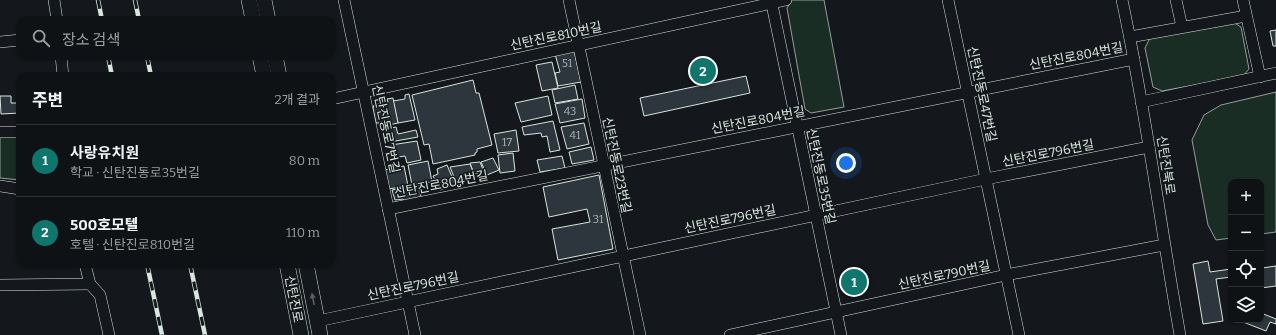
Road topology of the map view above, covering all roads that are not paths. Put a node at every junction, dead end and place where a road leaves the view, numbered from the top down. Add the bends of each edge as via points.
1 (54, 0) edge
2 (249, 0) edge
3 (264, 0) edge
4 (344, 0) edge
5 (569, 0) edge
6 (786, 0) edge
7 (948, 0) edge
8 (1122, 0) edge
9 (1176, 0) edge
10 (1242, 0) edge
11 (771, 2) edge
12 (56, 16) edge
13 (252, 16) edge
14 (267, 16) edge
15 (1246, 16) junction
16 (1182, 27) junction
17 (1130, 37) junction
18 (16, 40) edge
19 (0, 42) edge
20 (578, 46) junction
21 (1134, 59) junction
22 (61, 60) edge
23 (261, 60) edge
24 (276, 60) edge
25 (63, 72) edge
26 (263, 72) edge
27 (278, 72) edge
28 (1276, 74) edge
29 (1260, 77) junction
30 (364, 92) junction
31 (968, 92) junction
32 (336, 98) edge
33 (1141, 102) junction
34 (796, 127) junction
35 (0, 132) edge
36 (16, 132) edge
37 (1149, 147) junction
38 (603, 166) junction
39 (986, 179) junction
40 (0, 186) edge
41 (16, 188) edge
42 (388, 209) junction
43 (815, 216) junction
44 (1164, 245) junction
45 (622, 256) junction
46 (86, 268) edge
47 (288, 268) edge
48 (307, 268) edge
49 (1006, 275) junction
50 (90, 284) junction
51 (0, 285) edge
52 (409, 302) junction
53 (836, 312) junction
54 (319, 328) edge
55 (109, 335) edge
56 (301, 335) edge
57 (415, 335) edge
58 (640, 335) edge
59 (730, 335) edge
60 (840, 335) edge
61 (1019, 335) edge
62 (1180, 335) edge

1 - 12 street
2 - 13 main road
3 - 14 main road
4 - 30 street, 신탄진동로7번길
5 - 20 street, 신탄진동로23번길
6 - 11 street, 신탄진로810번길
7 - 31 street, 신탄진동로47번길
8 - 17 street, 신탄진북로
9 - 16 street
10 - 15 street
11 - 20 street, 신탄진로810번길
11 - 34 street, 신탄진동로35번길
15 - 16 street
15 - 29 street
16 - 17 street
17 - 21 street, 신탄진북로
18 - 19 street
20 - 30 street, 신탄진로810번길
20 - 38 street, 신탄진동로23번길
21 - 31 street, 신탄진로804번길
21 - 33 street, 신탄진북로
22 - 25 street
23 - 26 main road
24 - 27 main road
28 - 29 street
29 - 33 street
30 - 32 street, 신탄진로810번길
30 - 42 street, 신탄진동로7번길
31 - 34 street, 신탄진로804번길
31 - 39 street, 신탄진동로47번길
33 - 37 street, 신탄진북로
34 - 38 street, 신탄진로804번길
34 - 43 street, 신탄진동로35번길
35 - 36 street
37 - 39 street, 신탄진로796번길
37 - 44 street, 신탄진북로
38 - 42 street, 신탄진로804번길
38 - 45 street, 신탄진동로23번길
39 - 43 street, 신탄진로796번길
39 - 49 street, 신탄진동로47번길
40 - 41 street
42 - 52 street, 신탄진동로7번길
43 - 45 street, 신탄진로796번길
43 - 53 street, 신탄진동로35번길
44 - 49 street, 신탄진로790번길
44 - 62 street, 신탄진북로
45 - 52 street, 신탄진로796번길
45 - 58 street, 신탄진동로23번길
46 - 50 street
47 - 56 main road, 신탄진로
54 -> 48 main road, 신탄진로
49 - 53 street, 신탄진로790번길
49 - 61 street, 신탄진동로47번길
50 - 51 street
50 - 55 street via 100,295
52 - 54 street, 신탄진로796번길
52 - 57 street, 신탄진동로7번길
53 - 59 street, 신탄진로790번길
53 - 60 street, 신탄진동로35번길

